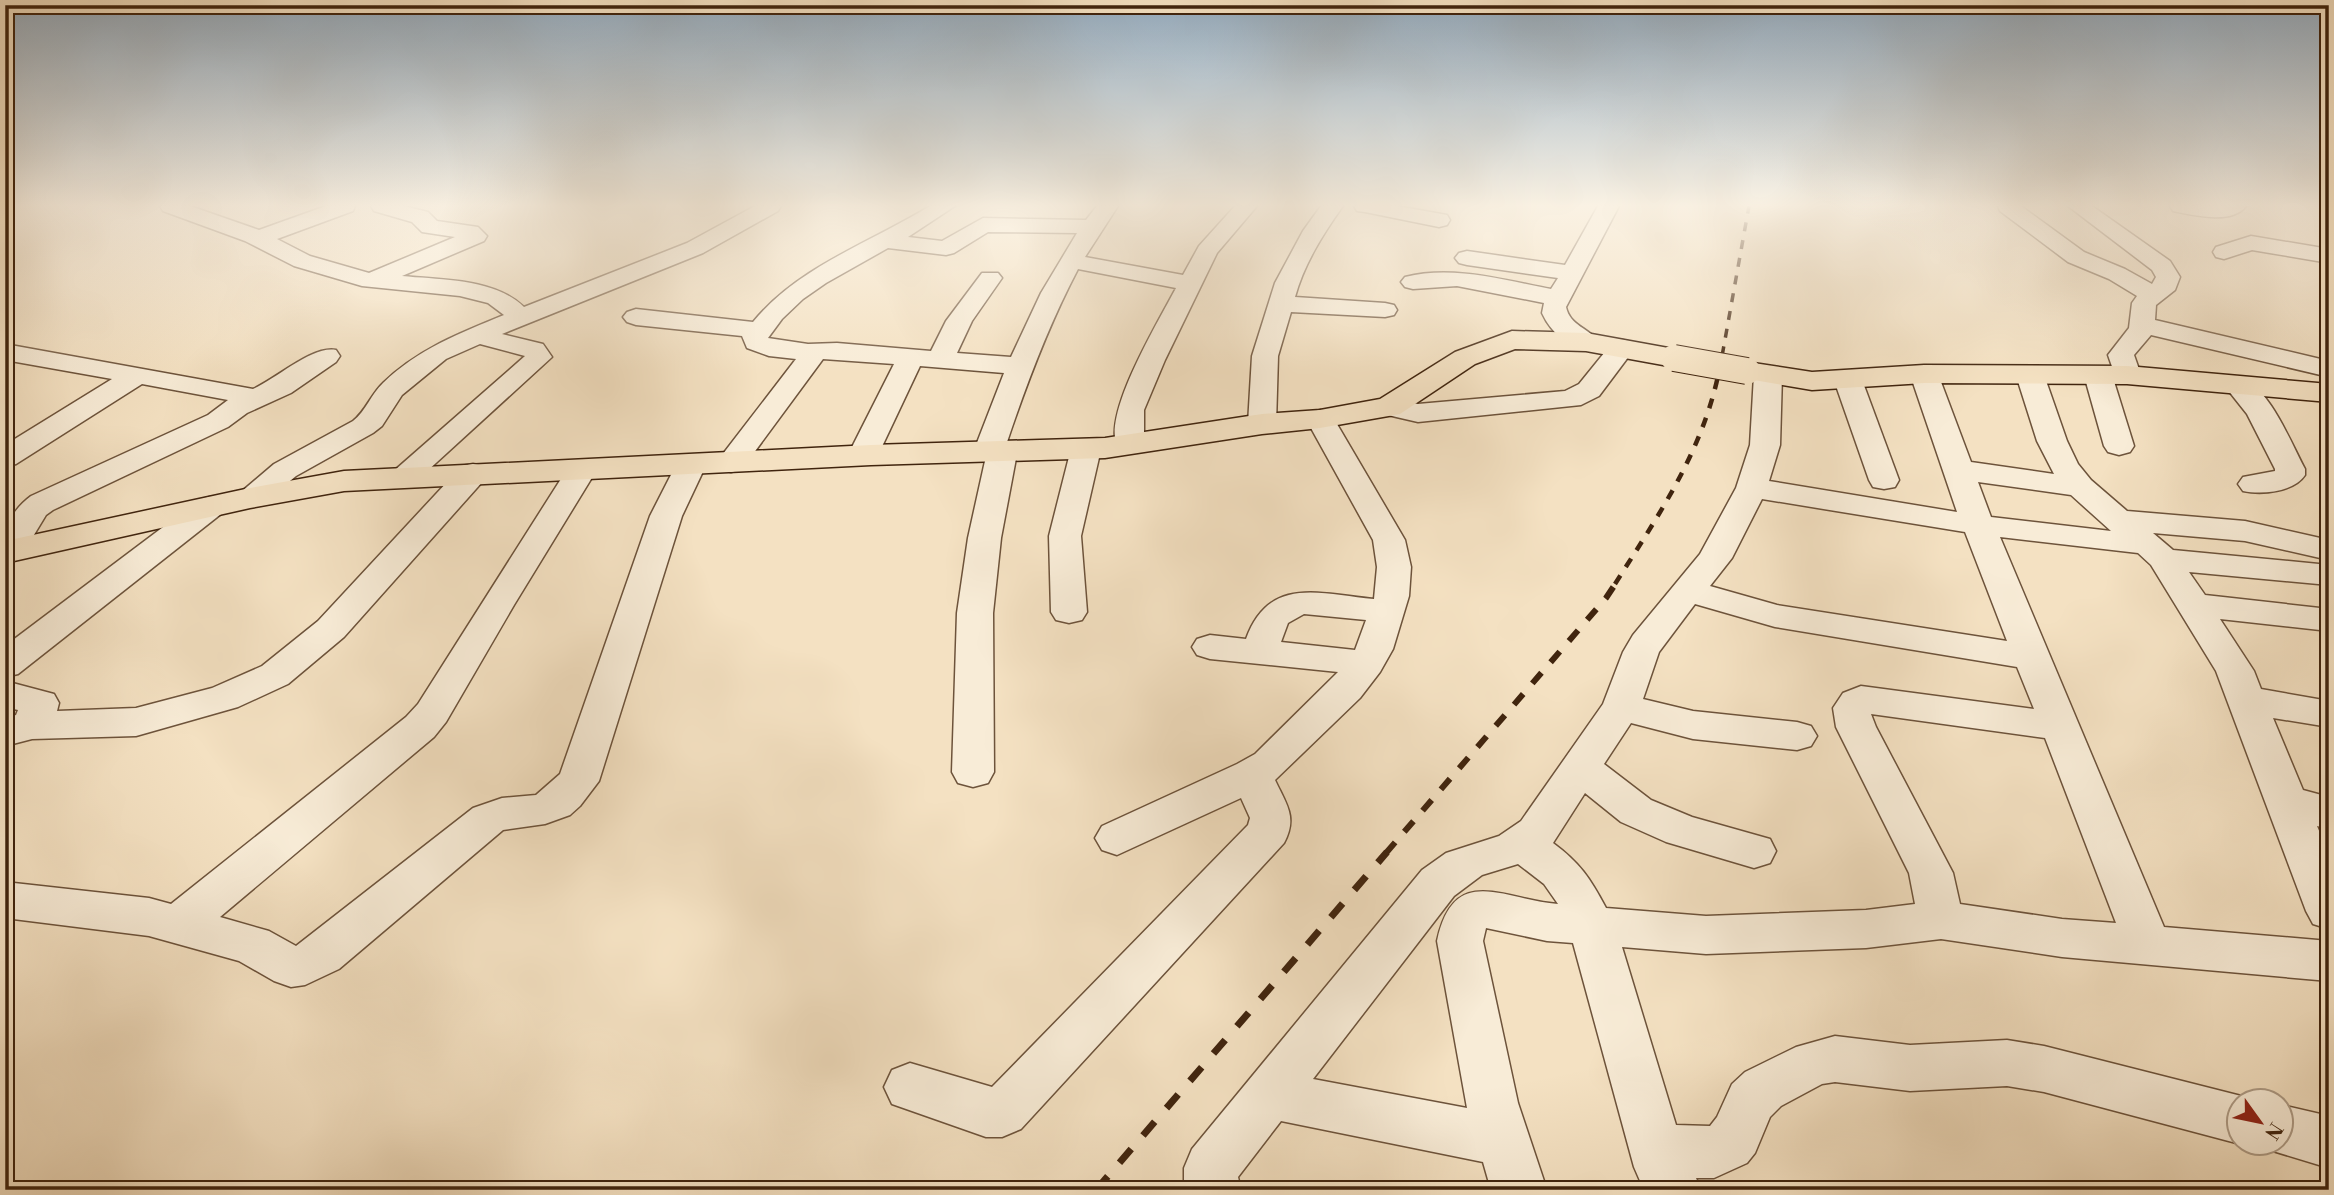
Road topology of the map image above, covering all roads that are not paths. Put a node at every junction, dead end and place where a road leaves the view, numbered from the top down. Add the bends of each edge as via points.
1 (1070, 261) edge
2 (304, 262) edge
3 (415, 262) edge
4 (660, 262) edge
5 (848, 262) edge
6 (1074, 262) edge
7 (1201, 262) edge
8 (1298, 262) edge
9 (1493, 262) edge
10 (1578, 262) edge
11 (2087, 262) edge
12 (2157, 262) edge
13 (1572, 273) junction
14 (990, 278) dead end
15 (371, 280) junction
16 (1413, 282) dead end
17 (1190, 283) junction
18 (2153, 295) junction
19 (1280, 304) junction
20 (1556, 305) junction
21 (1385, 310) dead end
22 (520, 317) junction
23 (636, 317) dead end
24 (2143, 325) junction
25 (760, 330) junction
26 (475, 335) junction
27 (1525, 339) junction
28 (1587, 342) junction
29 (1622, 348) junction
30 (808, 352) junction
31 (327, 356) dead end
32 (911, 357) junction
33 (12, 358) edge
34 (940, 360) junction
35 (1020, 366) junction
36 (2329, 369) edge
37 (1758, 373) junction
38 (1924, 374) junction
39 (2031, 375) junction
40 (2113, 375) junction
41 (136, 376) junction
42 (1847, 380) junction
43 (2238, 385) junction
44 (2329, 393) edge
45 (240, 406) junction
46 (1389, 407) junction
47 (1320, 419) junction
48 (1262, 424) junction
49 (1129, 444) junction
50 (2119, 446) dead end
51 (1086, 449) junction
52 (995, 453) junction
53 (863, 455) junction
54 (5, 458) edge
55 (711, 464) junction
56 (1959, 470) junction
57 (581, 471) junction
58 (473, 473) junction
59 (402, 477) junction
60 (1884, 480) dead end
61 (2254, 484) dead end
62 (2080, 487) junction
63 (1752, 488) junction
64 (250, 498) junction
65 (210, 507) junction
66 (2120, 520) junction
67 (1979, 525) junction
68 (2329, 550) edge
69 (6, 552) edge
70 (2157, 552) junction
71 (2329, 575) edge
72 (1689, 591) junction
73 (2193, 605) junction
74 (1387, 611) junction
75 (1069, 612) dead end
76 (2329, 620) edge
77 (1210, 647) dead end
78 (1259, 652) junction
79 (2032, 657) junction
80 (1367, 663) junction
81 (5, 665) edge
82 (5, 694) edge
83 (2246, 700) junction
84 (1621, 707) junction
85 (2329, 714) edge
86 (2059, 726) junction
87 (19, 728) edge
88 (1797, 736) dead end
89 (1580, 767) junction
90 (973, 772) dead end
91 (1252, 775) junction
92 (2288, 802) junction
93 (2329, 813) edge
94 (1117, 838) dead end
95 (1524, 845) junction
96 (1754, 852) dead end
97 (2324, 888) edge
98 (5, 900) edge
99 (1941, 920) junction
100 (178, 925) junction
101 (1592, 926) junction
102 (2148, 944) junction
103 (2329, 961) edge
104 (910, 1087) dead end
105 (1271, 1095) junction
106 (2226, 1116) edge
107 (2296, 1134) edge
108 (1502, 1140) junction
109 (2329, 1142) edge
110 (1665, 1170) edge
111 (1208, 1188) edge
112 (1519, 1190) edge

1 - 35 street
2 - 15 street
3 - 15 street
4 - 22 street
5 - 25 street via 796,292
6 - 17 street
7 - 17 street
8 - 19 street
9 - 13 street
10 - 13 street
11 - 18 street
12 - 18 street via 2168,277 2166,285
13 - 20 street
14 - 34 street via 958,321
15 - 22 street via 496,297
16 - 20 street via 1457,279
17 - 49 street via 1130,410
18 - 24 street via 2144,303
19 - 21 street
19 - 48 street via 1265,356
20 - 27 main road
20 - 28 street via 1566,328
22 - 26 street
23 - 25 street
24 - 36 street
24 - 40 street
25 - 30 street via 755,336 762,345
26 - 59 street via 534,350 539,357
26 - 64 street via 419,365 391,390 363,427 285,470
27 - 28 main road
27 - 46 main road via 1465,358
28 - 29 main road
29 - 37 main road, bridge
29 - 46 street via 1589,390 1571,399 1427,412
30 - 32 street
30 - 55 street via 810,361
31 - 45 street via 268,395
32 - 34 street
32 - 53 street
33 - 41 street
34 - 35 street
35 - 52 street
37 - 42 main road
37 - 63 street via 1765,445
38 - 39 main road
38 - 42 main road
38 - 56 street
39 - 40 main road
39 - 62 street via 2052,441
40 - 43 main road
40 - 50 street
41 - 45 street via 237,393 243,395
41 - 54 street
42 - 60 street
43 - 44 main road
43 - 61 street via 2260,411 2290,469 2285,479
45 - 69 street via 218,421 41,502
46 - 47 main road
47 - 48 main road
47 - 74 street via 1388,540 1394,577
48 - 49 main road
49 - 51 main road
51 - 52 main road
51 - 75 street via 1065,536
52 - 53 main road
52 - 90 street via 976,592
53 - 55 main road
55 - 57 main road
55 - 100 street via 666,516 578,781 565,797 537,812 503,813 488,819 305,965 291,967 252,945
56 - 62 street
56 - 67 street
57 - 58 main road
57 - 100 street via 420,727
58 - 59 main road
58 - 87 street via 331,629 275,676 224,698 136,722
59 - 64 main road via 344,481
62 - 66 street
63 - 67 street
63 - 72 street via 1715,558
64 - 65 main road
65 - 69 main road
65 - 81 street
66 - 68 street via 2245,531
66 - 70 street
67 - 70 street
67 - 79 street
70 - 71 street
70 - 73 street
72 - 79 street via 1774,616
72 - 84 street via 1651,635
73 - 76 street
73 - 83 street via 2235,671
74 - 78 street via 1292,604 1274,614
74 - 80 street
77 - 78 street
78 - 80 street
79 - 86 street
80 - 91 street via 1269,764
82 - 87 street via 40,703
83 - 85 street
83 - 92 street
84 - 88 street via 1693,725
84 - 89 street
86 - 99 street via 1861,699 1853,704 1850,712 1856,727 1931,873
86 - 102 street
89 - 95 street
89 - 96 street via 1636,811
91 - 94 street
91 - 104 street via 1271,818 1269,831 1020,1097 1002,1112 986,1112
92 - 93 street
92 - 97 street
95 - 101 street via 1573,888
95 - 105 street via 1470,861 1438,883
98 - 100 street via 149,917
99 - 101 street via 1866,929 1706,935
99 - 102 street via 2062,938
101 - 108 street via 1475,909 1464,921 1460,941
101 - 110 street
102 - 103 street
105 - 108 street
105 - 111 street via 1212,1168
106 - 110 street via 2007,1063 1910,1068 1835,1059 1814,1063 1763,1089 1751,1101 1728,1145
107 - 109 street
108 - 112 street

